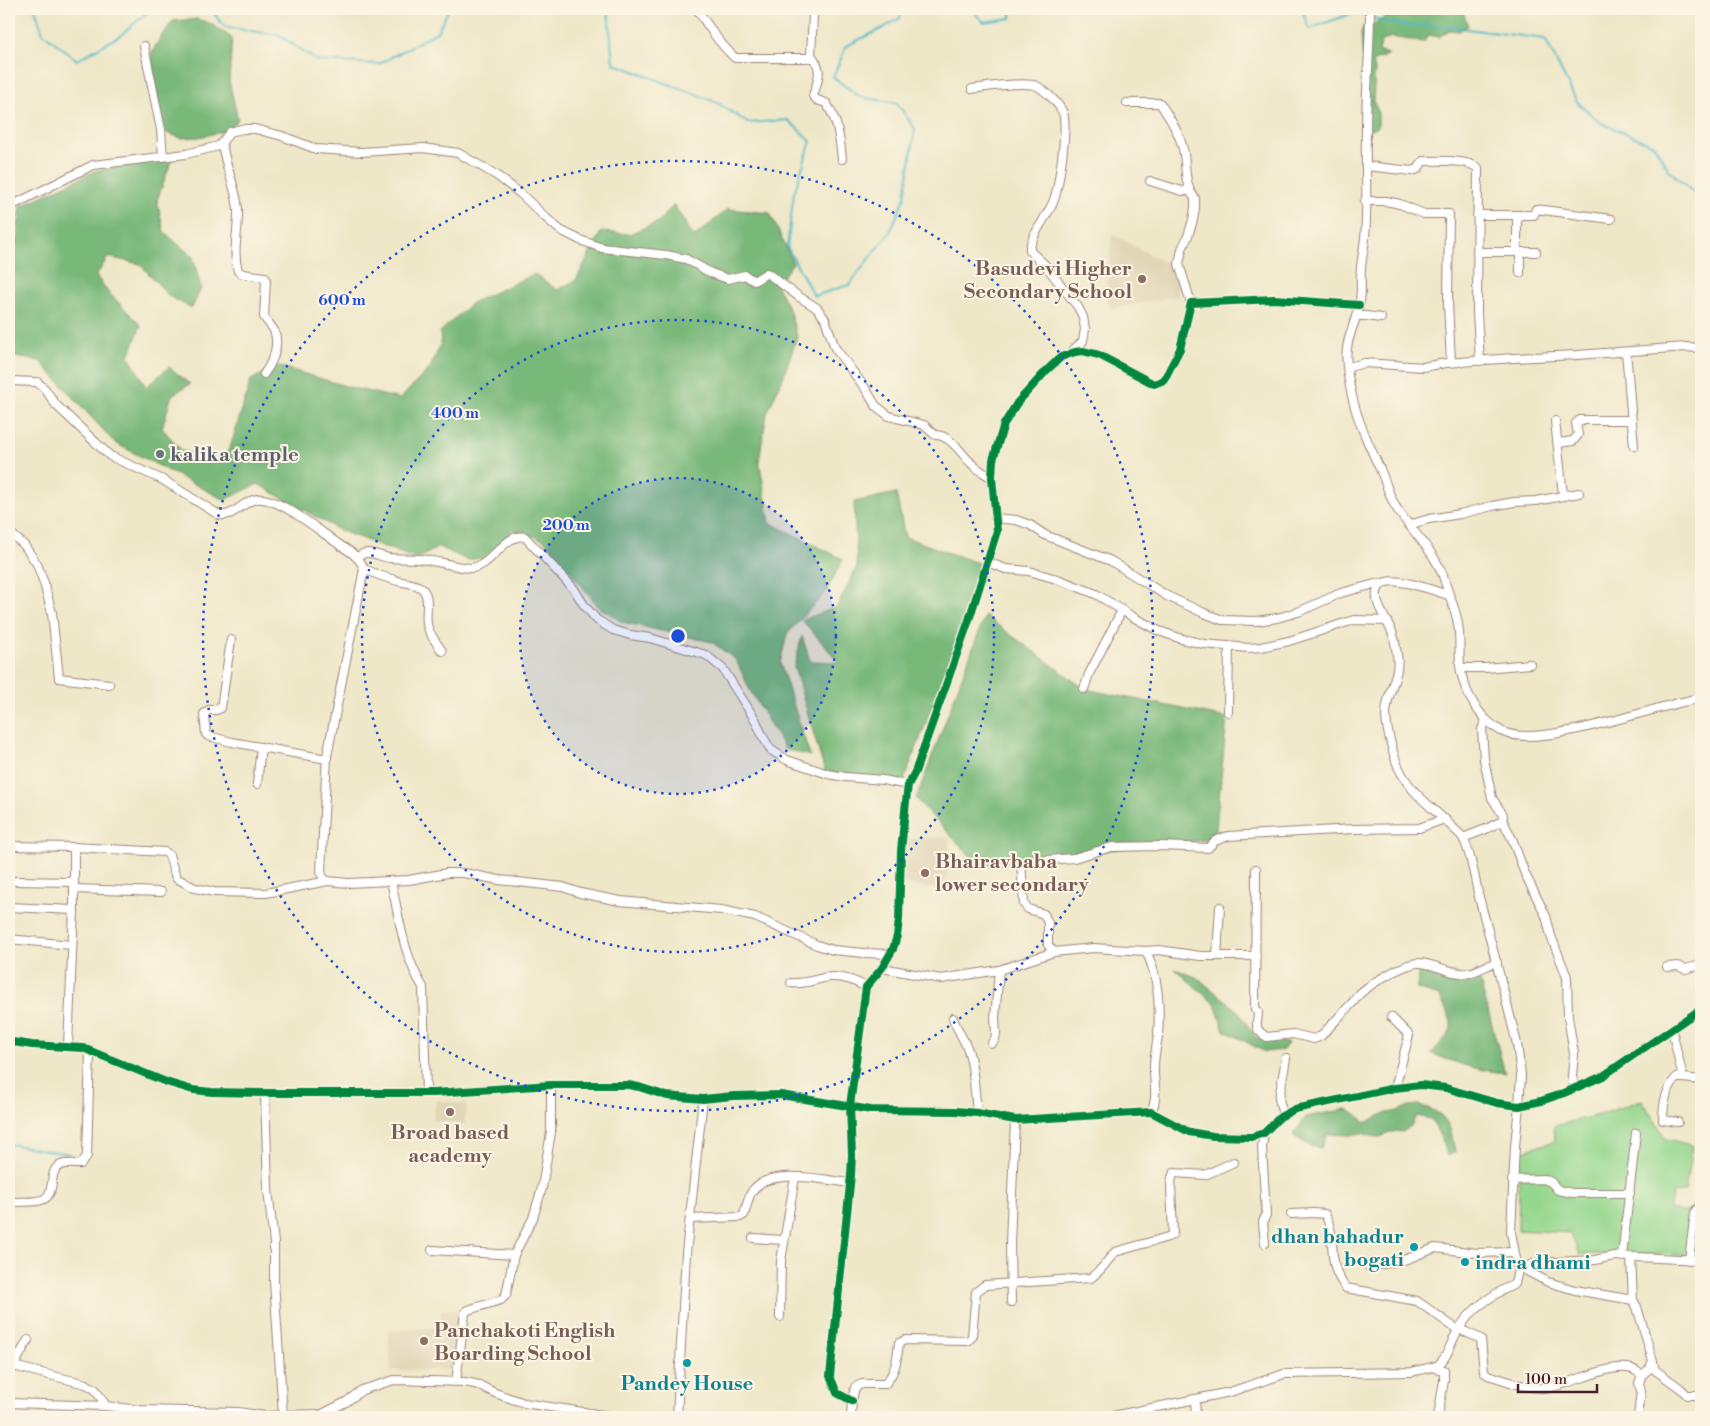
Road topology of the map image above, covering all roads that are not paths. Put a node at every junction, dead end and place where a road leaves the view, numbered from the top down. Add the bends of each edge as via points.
1 (697, 9) edge
2 (822, 9) edge
3 (1370, 9) edge
4 (144, 46) dead end
5 (813, 58) junction
6 (972, 89) dead end
7 (1127, 103) dead end
8 (219, 146) junction
9 (163, 157) junction
10 (842, 159) dead end
11 (1366, 166) junction
12 (1150, 181) dead end
13 (1189, 191) junction
14 (1365, 201) junction
15 (10, 203) edge
16 (1477, 215) junction
17 (1517, 215) junction
18 (1611, 219) dead end
19 (1477, 252) junction
20 (1518, 252) junction
21 (1536, 252) dead end
22 (9, 254) edge
23 (1520, 273) dead end
24 (1191, 303) junction
25 (1359, 305) junction
26 (1356, 316) junction
27 (1381, 318) dead end
28 (1701, 348) edge
29 (1626, 352) junction
30 (1069, 354) junction
31 (1480, 361) junction
32 (1451, 363) junction
33 (1348, 367) junction
34 (264, 374) dead end
35 (9, 381) edge
36 (1632, 420) junction
37 (1555, 421) dead end
38 (1558, 443) junction
39 (1634, 446) dead end
40 (992, 478) junction
41 (1579, 493) dead end
42 (1563, 495) junction
43 (995, 518) junction
44 (1409, 525) junction
45 (9, 532) edge
46 (357, 558) junction
47 (987, 562) junction
48 (364, 569) junction
49 (1382, 584) junction
50 (1448, 594) junction
51 (1122, 610) junction
52 (1387, 621) junction
53 (232, 640) dead end
54 (1229, 646) junction
55 (442, 651) dead end
56 (1530, 664) dead end
57 (1461, 673) junction
58 (108, 684) dead end
59 (1084, 689) dead end
60 (1701, 698) edge
61 (1228, 712) dead end
62 (1486, 720) junction
63 (261, 747) junction
64 (327, 759) junction
65 (257, 784) dead end
66 (908, 785) junction
67 (1445, 819) junction
68 (1502, 821) junction
69 (1463, 838) junction
70 (9, 846) edge
71 (74, 846) junction
72 (1256, 869) dead end
73 (16, 881) dead end
74 (328, 881) junction
75 (391, 881) junction
76 (74, 885) junction
77 (161, 892) dead end
78 (9, 907) edge
79 (1220, 907) dead end
80 (74, 910) junction
81 (9, 939) edge
82 (71, 945) junction
83 (1146, 951) junction
84 (1054, 952) junction
85 (890, 954) junction
86 (1217, 956) junction
87 (1256, 956) junction
88 (1496, 962) junction
89 (1701, 965) edge
90 (882, 968) junction
91 (1667, 968) dead end
92 (999, 970) junction
93 (791, 983) dead end
94 (866, 986) junction
95 (1701, 1009) edge
96 (1391, 1017) dead end
97 (953, 1018) dead end
98 (1672, 1030) junction
99 (9, 1040) edge
100 (992, 1043) dead end
101 (68, 1046) junction
102 (90, 1052) junction
103 (1286, 1058) dead end
104 (1683, 1078) junction
105 (1701, 1080) edge
106 (552, 1085) junction
107 (1395, 1088) junction
108 (1574, 1088) junction
109 (265, 1093) junction
110 (426, 1093) junction
111 (704, 1099) junction
112 (850, 1106) junction
113 (1520, 1106) junction
114 (977, 1112) junction
115 (1151, 1112) junction
116 (1283, 1115) junction
117 (1015, 1120) junction
118 (1678, 1122) dead end
119 (1264, 1133) junction
120 (1636, 1133) dead end
121 (1234, 1162) dead end
122 (795, 1176) junction
123 (1512, 1180) junction
124 (850, 1183) junction
125 (1630, 1193) junction
126 (9, 1203) edge
127 (1701, 1204) edge
128 (1291, 1214) dead end
129 (690, 1219) junction
130 (753, 1238) dead end
131 (783, 1240) junction
132 (1265, 1244) dead end
133 (432, 1250) dead end
134 (1514, 1252) junction
135 (514, 1255) junction
136 (1622, 1257) junction
137 (1632, 1258) junction
138 (1689, 1260) junction
139 (1701, 1260) edge
140 (1369, 1267) dead end
141 (1521, 1270) junction
142 (1010, 1283) junction
143 (1632, 1300) junction
144 (1011, 1302) dead end
145 (780, 1317) dead end
146 (1458, 1329) junction
147 (28, 1340) dead end
148 (1653, 1362) junction
149 (11, 1366) edge
150 (1435, 1368) junction
151 (1642, 1375) junction
152 (456, 1381) junction
153 (1701, 1395) edge
154 (1195, 1399) junction
155 (852, 1401) junction
156 (9, 1403) edge
157 (106, 1406) junction
158 (283, 1415) junction
159 (266, 1417) edge
160 (319, 1417) edge
161 (616, 1417) edge
162 (677, 1417) edge
163 (851, 1417) edge
164 (1108, 1417) edge
165 (1196, 1417) edge
166 (1438, 1417) edge
167 (1638, 1417) edge

1 - 5 street via 717,41 735,58
2 - 5 street via 813,15 810,47
3 - 11 street
4 - 9 street via 162,130
5 - 10 street via 818,66 819,81 813,96 826,104 836,123
6 - 30 street via 1030,84 1045,93 1063,112 1065,124 1058,184 1030,251 1046,266 1082,317 1083,341
7 - 13 street via 1160,103 1183,148
8 - 9 street
8 - 34 street via 224,148 236,202 238,271 265,277 266,280 264,317 275,332 276,348
8 - 40 street via 230,132 255,129 316,148 362,152 423,148 458,153 496,174 560,230 580,240 602,248 686,260 728,279 744,275 754,281 767,273 817,308 825,319 835,348 876,406 889,416 924,425 935,435 941,435
9 - 15 street via 93,165
11 - 14 street
11 - 16 street via 1412,172 1423,161 1469,163 1478,168
12 - 13 street
13 - 24 street via 1195,198 1195,208 1179,264
14 - 25 street
14 - 32 street via 1400,204 1424,214 1449,214
15 - 22 street
16 - 17 street
16 - 19 street
17 - 18 street via 1534,216 1536,209
17 - 20 street
19 - 20 street
19 - 31 street via 1476,314
20 - 21 street
20 - 23 street
24 - 25 street via 1274,299
24 - 30 street via 1180,349 1164,380 1154,384 1099,354 1082,351
25 - 26 street
26 - 27 street
26 - 33 street via 1347,347
28 - 29 street
29 - 31 street
29 - 36 street
30 - 40 street via 1047,370 1017,403 1004,424 993,460
31 - 32 street
32 - 33 street via 1423,366 1365,363
33 - 44 street via 1365,437 1396,508
35 - 46 street via 37,382 56,405 110,456 163,480 219,515 231,514 258,498 268,501 312,525
36 - 38 street via 1580,420 1576,423 1578,435 1574,441
36 - 39 street
37 - 38 street
38 - 42 street
40 - 43 street
41 - 42 street
42 - 44 street via 1499,504
43 - 47 street via 997,531
43 - 49 street via 1030,525 1045,535 1110,561 1167,596 1222,620 1277,618 1336,595
44 - 50 street via 1435,559
45 - 58 street via 24,545 44,583 52,613 59,678
46 - 48 street
46 - 66 street via 366,553 476,567 515,538 525,537 597,620 630,636 650,638 706,655 723,669 771,750 787,760 828,774
47 - 51 street via 1060,580 1096,594
47 - 66 street via 939,707
48 - 55 street via 422,588 427,600 427,626
48 - 64 street
49 - 50 street via 1417,585
49 - 52 street via 1378,598 1381,614
50 - 57 street via 1458,624
51 - 54 street via 1159,631 1182,639
51 - 59 street
52 - 54 street via 1354,620 1289,642 1255,647
52 - 67 street via 1398,658 1386,713 1396,759 1406,782
53 - 63 street via 221,708 204,714 205,731 208,736
54 - 61 street
56 - 57 street via 1463,668
57 - 62 street via 1475,707
60 - 62 street via 1540,737 1502,732
62 - 68 street via 1482,729 1484,759 1492,798 1503,815
63 - 64 street
63 - 65 street
64 - 74 street via 321,872
66 - 85 street via 901,850 899,920
67 - 69 street
67 - 84 street via 1419,828 1228,836 1214,841 1208,848 1112,847 1074,858 1021,862 1024,904 1028,909 1044,914 1048,923 1048,945
68 - 69 street
68 - 108 street via 1546,916 1567,977
69 - 88 street
70 - 71 street
71 - 74 street via 165,852 176,878 214,892 266,893
71 - 76 street
72 - 87 street
73 - 76 street
74 - 75 street
75 - 85 street via 464,873 563,887 620,901 722,910 755,917 833,950
75 - 110 street via 408,959 423,987
76 - 77 street
76 - 80 street
78 - 80 street
79 - 86 street
80 - 82 street
81 - 82 street
82 - 101 street
83 - 84 street via 1093,948
83 - 86 street
83 - 115 street via 1155,976 1159,1006 1154,1062 1156,1098
84 - 92 street
85 - 90 street
86 - 87 street
87 - 88 street via 1258,1031 1268,1037 1293,1034 1314,1039 1334,1024 1364,989 1405,966 1421,962 1468,974
88 - 113 street via 1517,1044
89 - 91 street via 1685,969 1678,966
90 - 92 street via 941,979
90 - 94 street
92 - 100 street via 996,1032
93 - 94 street via 836,977 855,980
94 - 112 street
95 - 98 street
96 - 107 street via 1409,1035
97 - 114 street via 968,1050
98 - 104 street
98 - 108 street via 1603,1076
99 - 101 street via 32,1045
101 - 102 street
102 - 109 street via 193,1090
102 - 126 street via 87,1156 81,1164 63,1164 56,1168 50,1191 44,1199
103 - 116 street via 1279,1099
104 - 105 street
104 - 118 street via 1676,1078 1668,1086 1663,1110 1663,1120
106 - 110 street
106 - 111 street via 632,1086 667,1096
106 - 135 street via 551,1132 542,1188 530,1225
107 - 113 street via 1421,1085 1446,1088 1497,1103
107 - 116 street via 1295,1109
108 - 113 street
109 - 110 street
109 - 158 street
111 - 112 street via 781,1095
111 - 129 street
112 - 114 street via 878,1111
112 - 124 street
113 - 123 street
114 - 117 street
115 - 117 street
115 - 119 street via 1189,1132 1233,1137
116 - 119 street
117 - 142 street
119 - 132 street
120 - 125 street
121 - 142 street via 1205,1174 1174,1173 1171,1185 1173,1234 1168,1237 1115,1252 1091,1278
122 - 124 street
122 - 129 street via 763,1181 751,1192 744,1215
122 - 131 street
123 - 125 street via 1544,1179 1558,1190 1572,1193
123 - 134 street
124 - 155 street via 830,1376 837,1393
125 - 136 street
127 - 138 street via 1696,1212
128 - 146 street via 1325,1214 1330,1226 1332,1262 1346,1288 1417,1301
129 - 162 street
130 - 131 street
131 - 145 street
133 - 135 street
134 - 140 street via 1477,1253 1435,1248 1407,1259
134 - 141 street
135 - 152 street via 506,1295 501,1300 465,1313
136 - 137 street
136 - 141 street via 1535,1263
137 - 138 street
137 - 143 street
138 - 139 street
141 - 143 street via 1575,1290
141 - 146 street via 1515,1284 1478,1306
142 - 144 street
142 - 155 street via 985,1285 976,1292 972,1337 968,1341 905,1340 900,1343 892,1376 885,1384 862,1384 856,1388
143 - 148 street
146 - 150 street
146 - 151 street via 1481,1339 1484,1372 1523,1385 1544,1388 1620,1369 1633,1369
147 - 149 street
148 - 151 street
148 - 153 street via 1655,1370 1687,1395
149 - 157 street via 86,1384 95,1388
150 - 154 street via 1412,1372 1284,1374 1230,1392
150 - 166 street via 1444,1370
151 - 167 street
152 - 160 street via 394,1380 362,1390
152 - 161 street via 479,1385 524,1403
154 - 164 street
154 - 165 street
155 - 163 street
156 - 157 street
157 - 159 street via 238,1412
158 - 159 street
158 - 160 street via 316,1414

